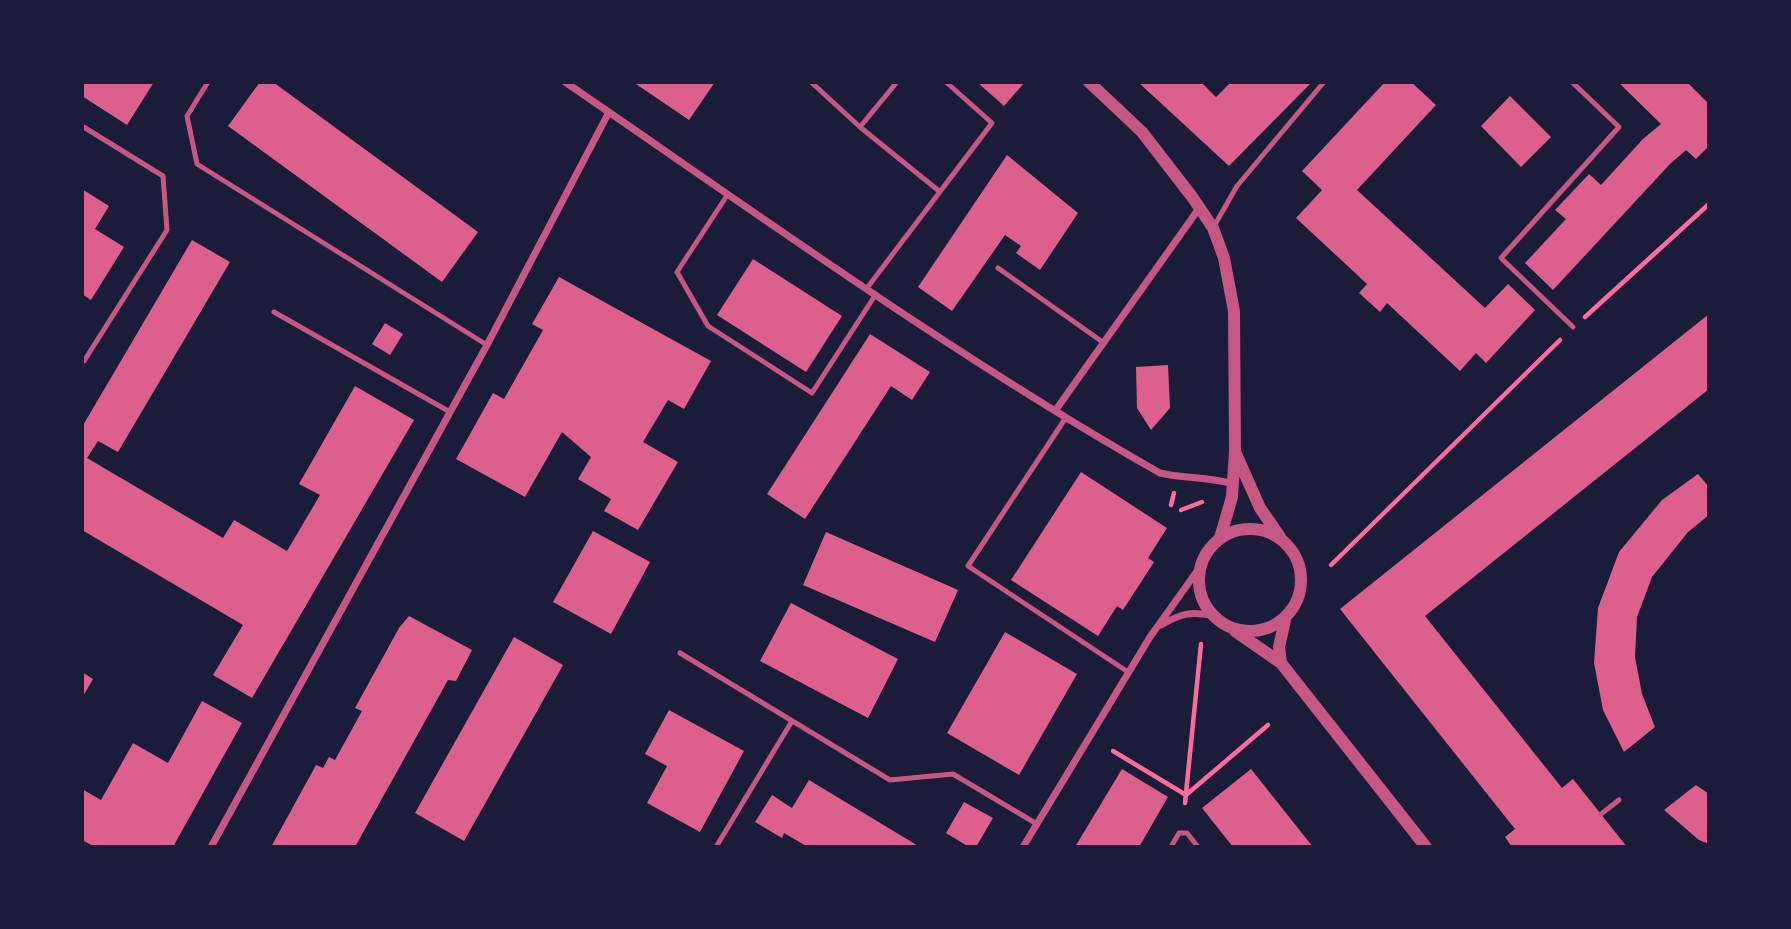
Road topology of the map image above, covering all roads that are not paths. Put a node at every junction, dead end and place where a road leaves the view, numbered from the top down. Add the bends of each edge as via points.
1 (208, 82) edge
2 (565, 82) edge
3 (811, 82) edge
4 (897, 82) edge
5 (946, 82) edge
6 (1089, 82) edge
7 (1324, 82) edge
8 (1572, 82) edge
9 (609, 112) junction
10 (82, 126) edge
11 (860, 127) junction
12 (939, 191) junction
13 (728, 194) junction
14 (1200, 207) junction
15 (1213, 228) junction
16 (998, 268) dead end
17 (867, 288) junction
18 (876, 294) junction
19 (274, 312) dead end
20 (1573, 327) road end
21 (1104, 343) junction
22 (487, 345) junction
23 (82, 360) edge
24 (1055, 411) junction
25 (450, 412) junction
26 (1065, 419) junction
27 (1235, 451) junction
28 (1232, 484) junction
29 (1220, 538) junction
30 (1286, 543) junction
31 (1200, 567) junction
32 (1214, 616) junction
33 (1286, 616) junction
34 (1229, 626) junction
35 (1157, 627) junction
36 (680, 653) dead end
37 (1282, 663) junction
38 (1128, 672) junction
39 (792, 721) junction
40 (1619, 800) dead end
41 (1601, 814) dead end
42 (1037, 824) junction
43 (211, 847) edge
44 (716, 847) edge
45 (1023, 847) edge
46 (1171, 847) edge
47 (1198, 847) edge
48 (1426, 847) edge

1 - 22 lane via 187,116 197,164
2 - 9 street
3 - 11 lane
4 - 11 lane
5 - 12 lane via 992,123
6 - 14 street via 1142,132
7 - 15 lane via 1237,186
8 - 20 lane via 1619,127 1501,258
9 - 13 street
9 - 22 street
10 - 23 lane via 163,176 167,230
11 - 12 lane
12 - 17 lane
13 - 17 street
13 - 18 lane via 677,272 708,326 812,393
14 - 15 street
14 - 21 street
15 - 27 street via 1234,311
16 - 21 lane
17 - 18 street
18 - 24 street
19 - 25 lane
21 - 24 street
22 - 25 street
24 - 26 street
25 - 43 street
26 - 28 street via 1160,473
26 - 38 lane via 968,566
27 - 28 street
27 - 30 street via 1260,508
28 - 29 street
29 - 30 street via 1236,530 1254,529
29 - 31 street
30 - 33 street via 1296,556 1301,587
31 - 32 street via 1199,585
31 - 35 street
32 - 34 street
32 - 35 street via 1178,615
33 - 34 street via 1259,630
33 - 37 street via 1279,646
34 - 37 street
35 - 38 street
36 - 39 lane
37 - 48 street
38 - 42 street
39 - 42 lane via 890,780 953,774
39 - 44 lane
40 - 41 lane
42 - 45 street
46 - 47 lane via 1179,834 1187,833

